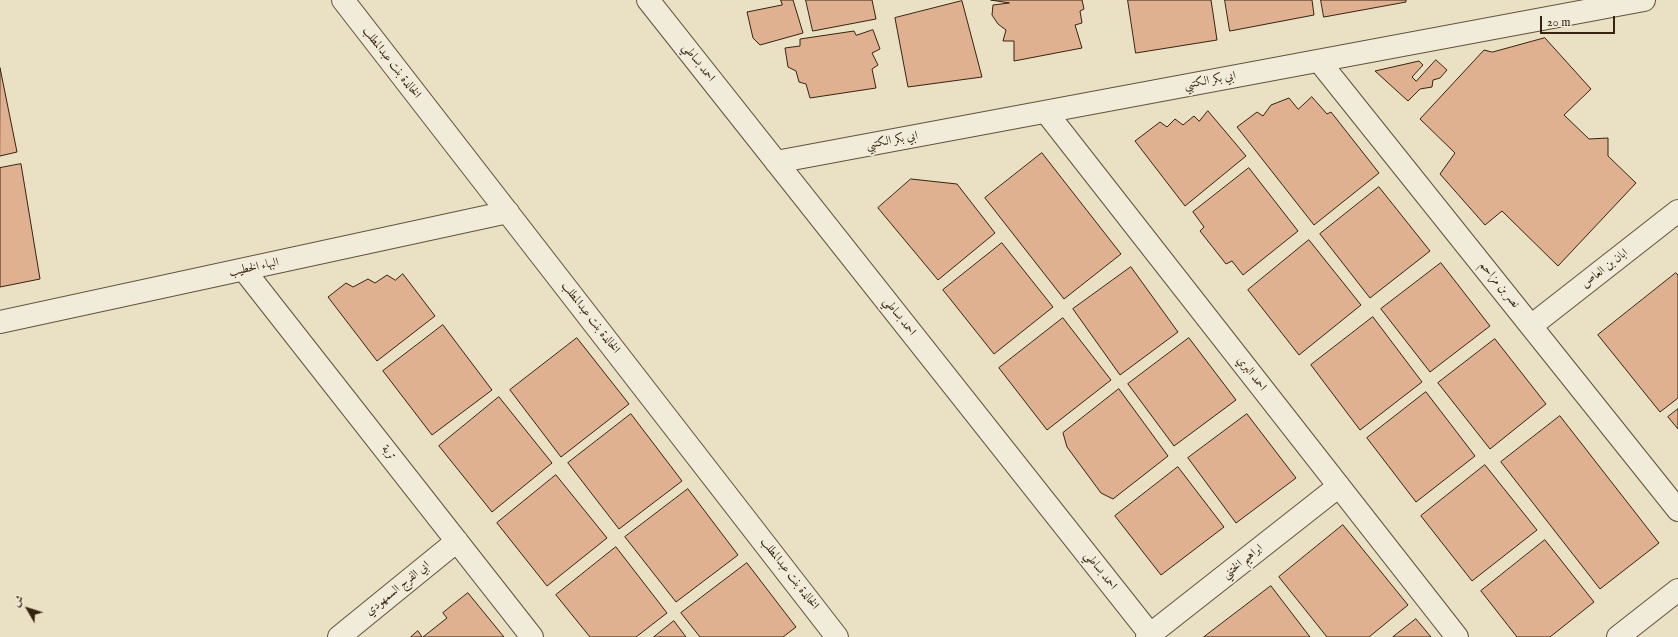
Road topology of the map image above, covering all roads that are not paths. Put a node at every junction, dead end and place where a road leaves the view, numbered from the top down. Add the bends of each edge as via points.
1 (343, 0) edge
2 (648, 0) edge
3 (1644, 0) edge
4 (1319, 61) junction
5 (1046, 112) junction
6 (776, 162) junction
7 (1678, 211) edge
8 (508, 212) junction
9 (244, 270) junction
10 (0, 322) edge
11 (1531, 326) junction
12 (1339, 486) junction
13 (1678, 510) edge
14 (457, 541) junction
15 (1678, 590) edge
16 (1149, 636) edge
17 (339, 637) edge
18 (532, 637) edge
19 (837, 637) edge
20 (1457, 637) edge
21 (1618, 637) edge

1 - 8 street, الخالدة بنت عبدالمطلب
2 - 6 street, احمد بساطي
3 - 4 street, ابي بكر الكتبي
4 - 5 street, ابي بكر الكتبي
4 - 11 street, نصر بن مزاحم
5 - 6 street, ابي بكر الكتبي
5 - 12 street, احمد البري
6 - 16 street, احمد بساطي
7 - 11 street, ابان بن العاص
8 - 9 street, البهاء الخطيب
8 - 19 street, الخالدة بنت عبدالمطلب
9 - 10 street, البهاء الخطيب
9 - 14 street, تربة
11 - 13 street, نصر بن مزاحم
12 - 16 street, ابراهيم الختني
12 - 20 street, احمد البري
14 - 17 street, ابي الفرج السمهودي
14 - 18 street, تربة
15 - 21 street

